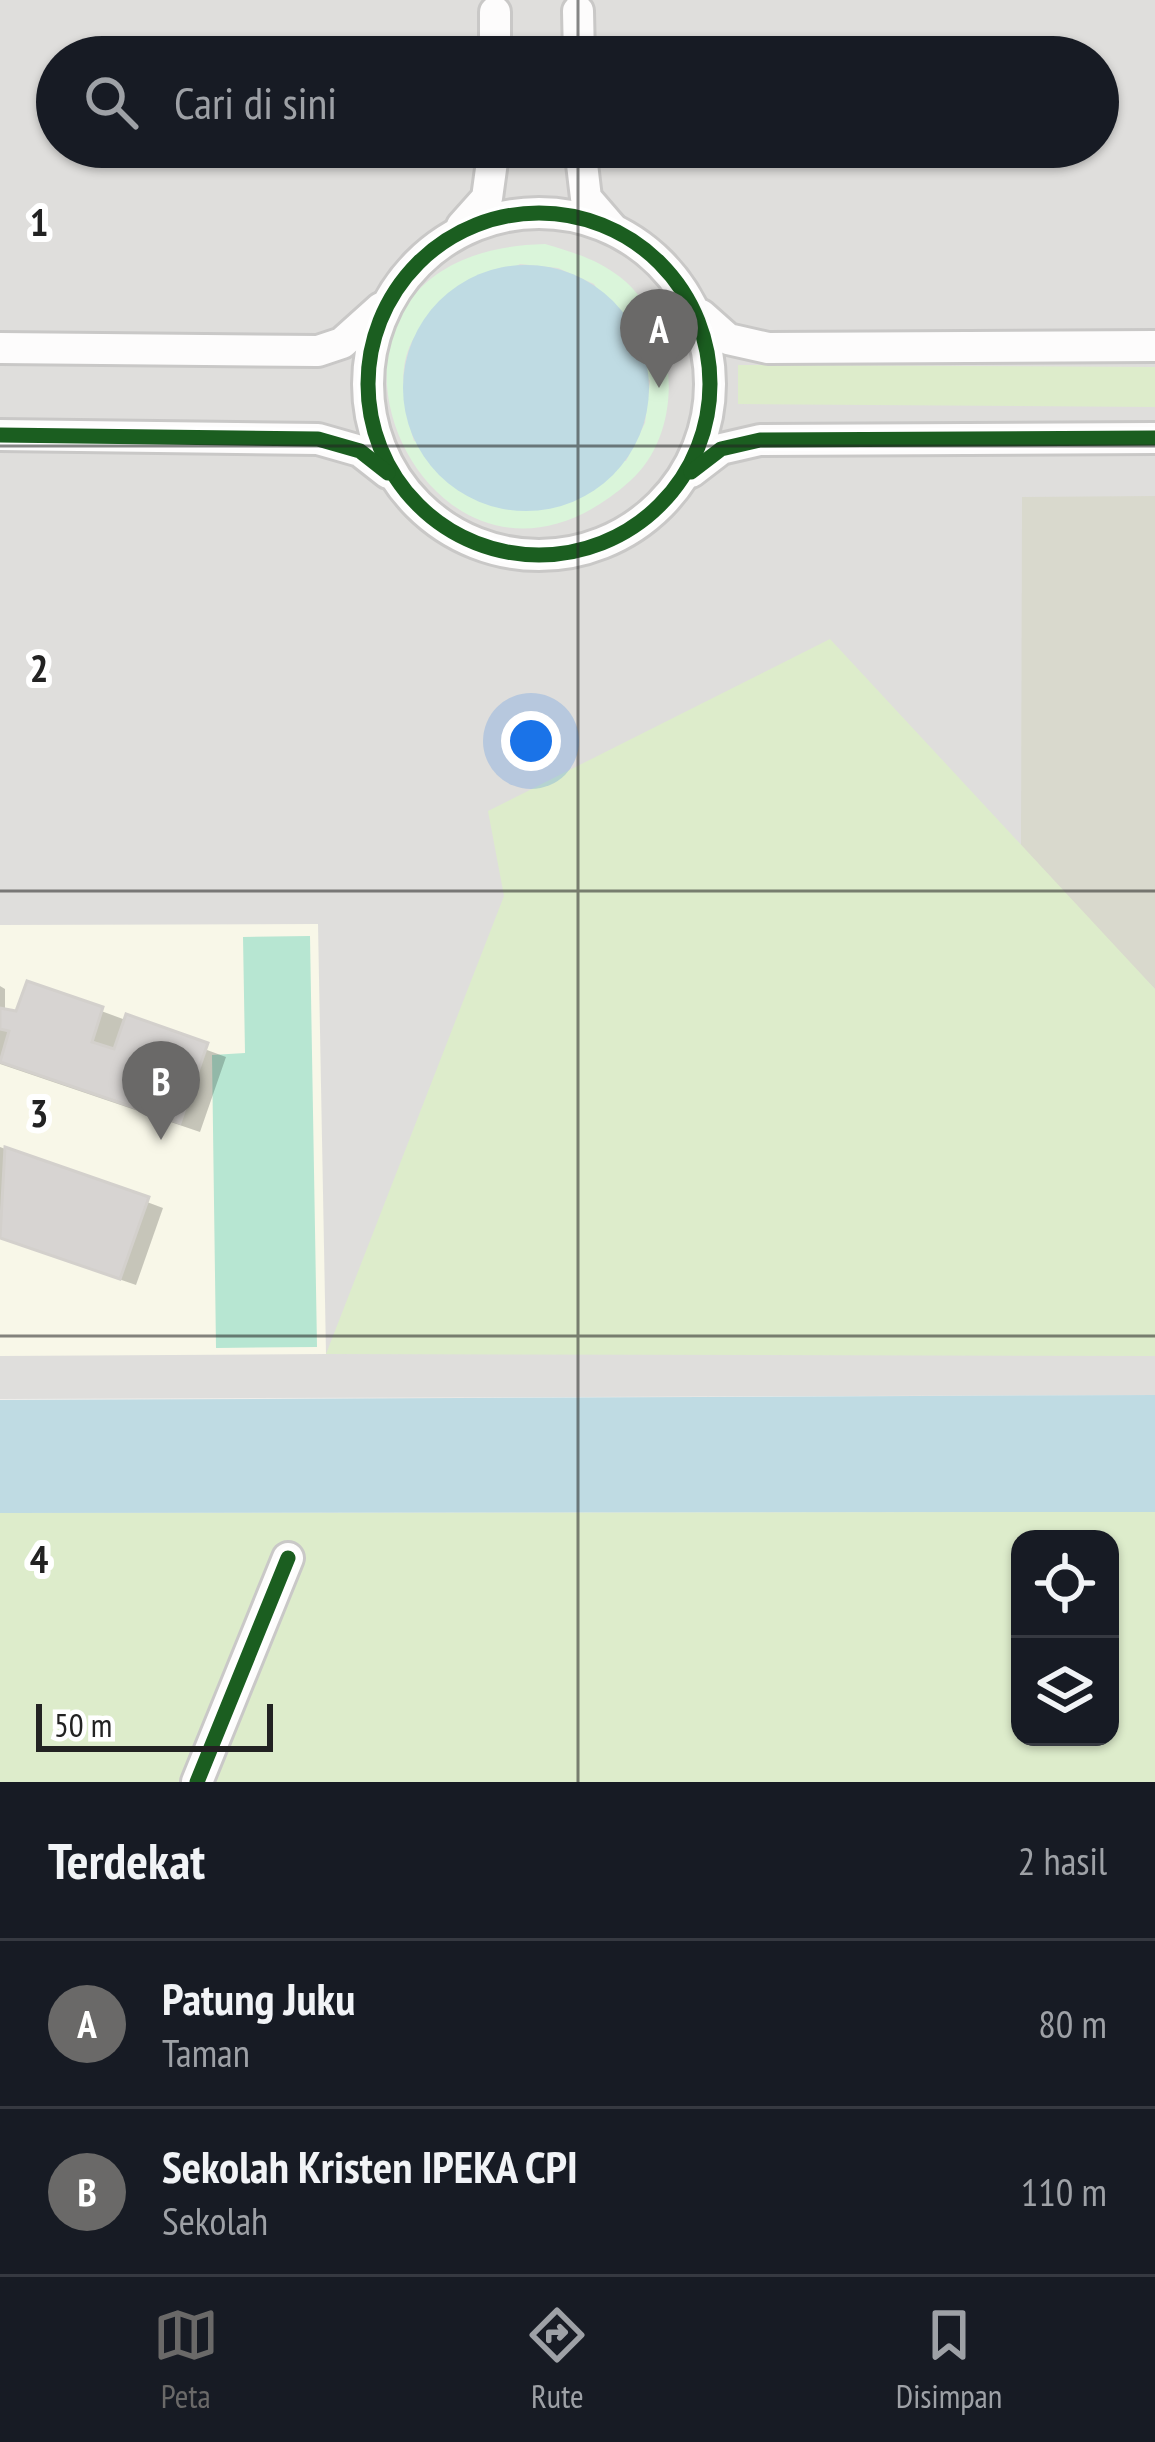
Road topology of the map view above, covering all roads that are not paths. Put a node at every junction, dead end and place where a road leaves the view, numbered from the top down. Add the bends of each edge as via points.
1 (578, 11) dead end
2 (495, 12) dead end
3 (495, 36) edge
4 (579, 36) edge
5 (494, 168) edge
6 (582, 168) edge
7 (637, 241) junction
8 (438, 244) junction
9 (394, 290) junction
10 (685, 290) junction
11 (1155, 346) edge
12 (0, 348) edge
13 (0, 435) edge
14 (1155, 437) edge
15 (676, 489) junction
16 (404, 491) junction
17 (288, 1558) dead end
18 (197, 1782) edge

1 - 4 street
2 - 3 street
5 - 8 street via 488,198
6 - 7 street via 586,198 611,227
7 - 8 street via 580,215 496,217
7 - 10 street
8 - 9 street
9 - 12 street via 356,334 318,351
9 - 16 street via 370,348 367,393 374,437
10 - 11 street via 705,322 748,346
10 - 15 street via 709,345 712,389 705,434
13 - 16 street via 318,439 360,451
14 - 15 street via 736,442 698,464
15 - 16 street via 630,530 572,553 510,553 452,532
17 - 18 street

